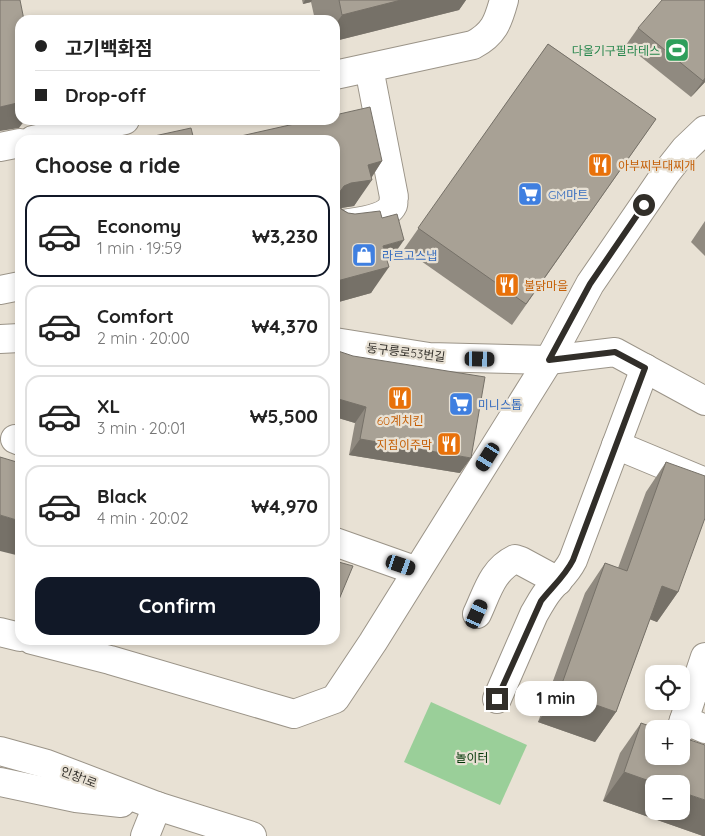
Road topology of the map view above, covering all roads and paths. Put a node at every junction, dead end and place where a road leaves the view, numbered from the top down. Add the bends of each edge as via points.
1 (504, 0) edge
2 (369, 68) junction
3 (340, 74) edge
4 (102, 125) edge
5 (705, 130) edge
6 (56, 135) edge
7 (15, 144) edge
8 (0, 147) edge
9 (340, 224) edge
10 (15, 287) edge
11 (0, 290) edge
12 (15, 338) edge
13 (0, 339) edge
14 (340, 343) edge
15 (549, 360) junction
16 (645, 368) junction
17 (705, 401) edge
18 (616, 445) junction
19 (705, 482) edge
20 (340, 544) edge
21 (417, 571) junction
22 (558, 581) junction
23 (477, 614) dead end
24 (0, 632) edge
25 (15, 636) edge
26 (52, 645) edge
27 (704, 664) edge
28 (497, 699) dead end
29 (690, 726) edge
30 (0, 751) edge
31 (0, 782) edge
32 (157, 806) junction
33 (145, 836) edge
34 (252, 836) edge

1 - 2 street via 496,26 473,45
2 - 3 street
2 - 9 street via 394,196 393,205 379,216
4 - 6 street
5 - 15 street via 666,173 596,276
7 - 8 street
10 - 11 street
12 - 13 street
14 - 15 street, 동구릉로53번길 via 428,357
15 - 16 street, 동구릉로53번길 via 615,352
15 - 21 street
16 - 17 street, 동구릉로53번길
16 - 18 street
18 - 19 street
18 - 22 street via 573,560
20 - 21 street
21 - 26 street via 335,699 294,714
22 - 23 street via 515,559 494,577
22 - 28 street via 538,608
24 - 25 street
27 - 29 street
30 - 32 street, 인창1로 via 47,764
31 - 32 street, 인창1로 via 76,798
32 - 33 street
32 - 34 street, 인창1로

